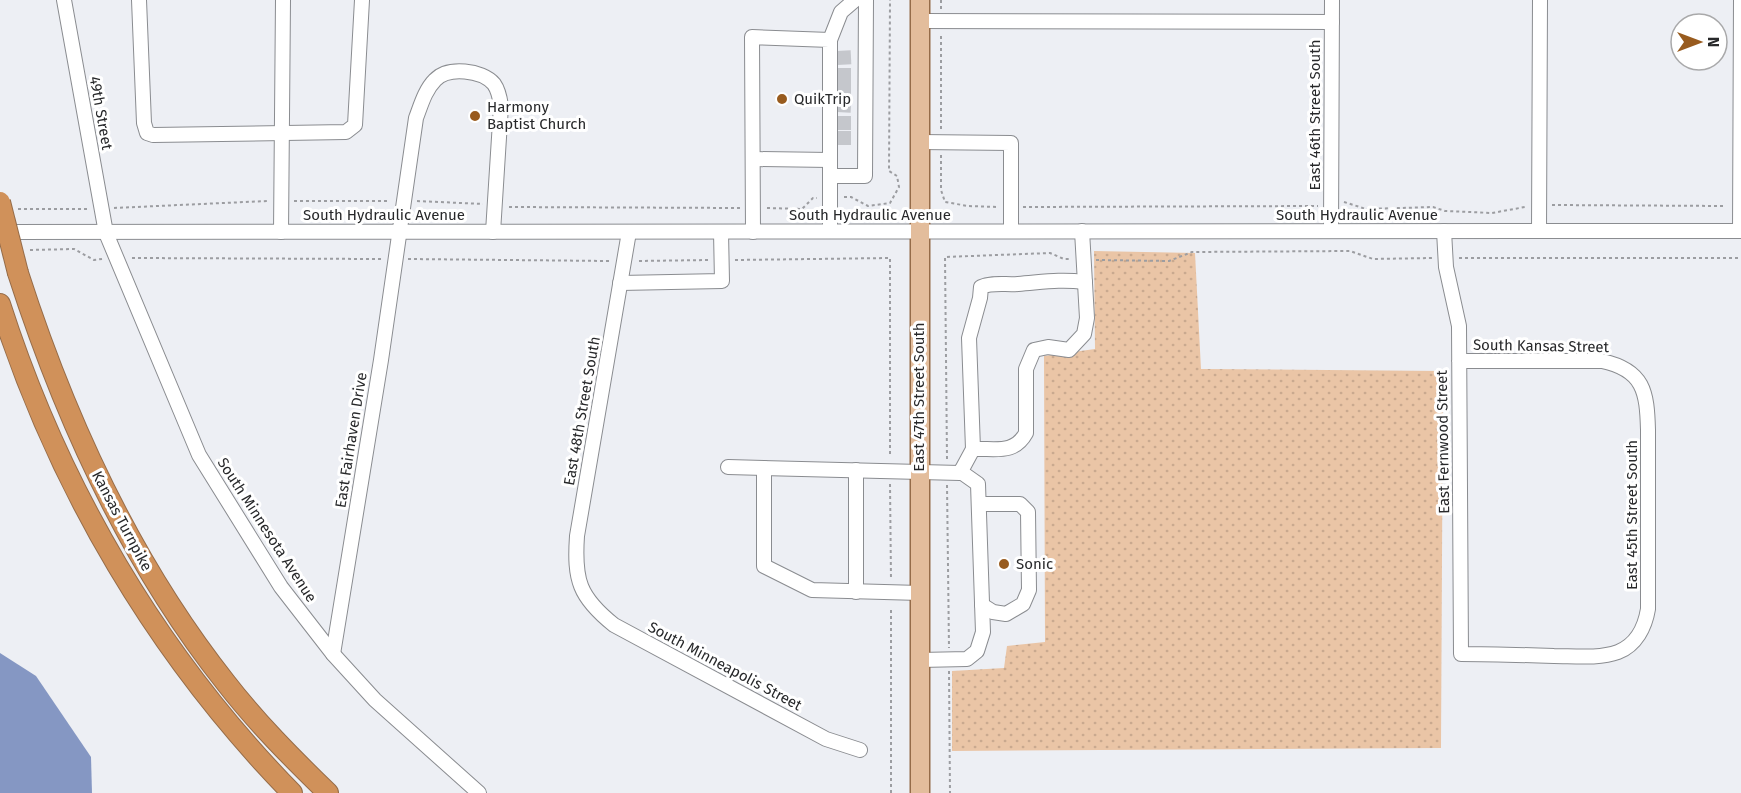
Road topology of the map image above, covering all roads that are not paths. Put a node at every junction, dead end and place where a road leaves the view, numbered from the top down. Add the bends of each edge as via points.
1 (64, 0) edge
2 (139, 0) edge
3 (283, 0) edge
4 (362, 0) edge
5 (855, 0) edge
6 (866, 0) edge
7 (920, 0) edge
8 (1332, 0) edge
9 (1540, 0) edge
10 (1741, 0) edge
11 (920, 21) junction
12 (1332, 22) junction
13 (830, 40) junction
14 (1741, 58) edge
15 (282, 134) junction
16 (920, 142) junction
17 (753, 159) junction
18 (830, 160) junction
19 (830, 176) junction
20 (6, 205) edge
21 (1740, 206) edge
22 (400, 231) junction
23 (830, 231) junction
24 (919, 231) junction
25 (1011, 231) junction
26 (1082, 231) junction
27 (1332, 231) junction
28 (1444, 231) junction
29 (1539, 231) junction
30 (1741, 231) edge
31 (0, 232) edge
32 (106, 232) junction
33 (281, 232) junction
34 (493, 232) junction
35 (629, 232) junction
36 (721, 232) junction
37 (753, 232) junction
38 (1085, 282) junction
39 (620, 283) junction
40 (0, 304) edge
41 (1459, 361) junction
42 (1644, 392) joint
43 (973, 449) junction
44 (728, 467) dead end
45 (764, 468) junction
46 (856, 470) junction
47 (919, 471) junction
48 (954, 472) junction
49 (979, 504) junction
50 (856, 592) junction
51 (920, 593) junction
52 (585, 595) joint
53 (982, 605) junction
54 (1638, 636) joint
55 (333, 654) junction
56 (920, 660) junction
57 (860, 750) dead end
58 (292, 793) edge
59 (328, 793) edge
60 (479, 793) edge
61 (920, 793) edge

1 - 32 street, 49th Street
2 - 15 street via 147,132
3 - 15 street
4 - 15 street via 355,125 346,132
5 - 13 street via 840,12
6 - 19 street via 861,58 865,176
7 - 11 main road, East 47th Street South
8 - 12 street, East 46th Street South
9 - 29 street
10 - 14 street
11 - 12 street
11 - 16 main road, East 47th Street South
12 - 27 street, East 46th Street South
13 - 17 street via 752,37
13 - 18 street via 834,57
14 - 21 street
15 - 33 street
16 - 24 main road, East 47th Street South
16 - 25 street via 1011,143
17 - 18 street
17 - 37 street
18 - 19 street
19 - 23 street
20 - 59 highway, Kansas Turnpike, bridge via 18,273 53,376 137,551 175,613 226,683
21 - 30 street
22 - 33 street, South Hydraulic Avenue
22 - 34 street, South Hydraulic Avenue
22 - 34 street, East Fairhaven Drive via 416,118 436,79 457,71 482,76 499,93
22 - 55 street, East Fairhaven Drive
23 - 24 street, South Hydraulic Avenue
23 - 37 street, South Hydraulic Avenue
24 - 25 street, South Hydraulic Avenue
24 - 47 main road, East 47th Street South
25 - 26 street, South Hydraulic Avenue
26 - 27 street, South Hydraulic Avenue
26 - 38 street
27 - 28 street, South Hydraulic Avenue
28 - 29 street, South Hydraulic Avenue
28 - 41 street, East Fernwood Street via 1445,258 1459,326
29 - 30 street, South Hydraulic Avenue
31 - 32 street, South Hydraulic Avenue
32 - 33 street, South Hydraulic Avenue
32 - 55 street, South Minnesota Avenue via 199,455 281,587
34 - 35 street, South Hydraulic Avenue
35 - 36 street, South Hydraulic Avenue
35 - 39 street, East 48th Street South
36 - 37 street, South Hydraulic Avenue
36 - 39 street via 722,281
38 - 43 street via 1088,318 1084,334 1069,350 1034,350 1026,369 1026,433 1021,442 1014,448
38 - 43 street via 1060,279 981,287 969,338
39 - 52 street, East 48th Street South via 577,536 577,575
40 - 58 highway, Kansas Turnpike via 25,375 75,491 136,600 197,685
41 - 42 street, South Kansas Street via 1602,361 1619,364 1633,373
41 - 54 street, East Fernwood Street via 1461,654 1601,655 1619,652
42 - 54 street, East 45th Street South via 1648,430 1648,609
43 - 48 street
44 - 45 street
45 - 46 street
45 - 50 street via 764,566 812,590
46 - 47 street
46 - 50 street
47 - 48 street
47 - 51 main road, East 47th Street South
48 - 49 street via 978,484
49 - 53 street
49 - 53 street via 1020,504 1028,512 1029,590 1023,604 1006,614
50 - 51 street
51 - 56 main road, East 47th Street South
52 - 57 street, South Minneapolis Street via 593,608 614,625 826,739
53 - 56 street via 983,632 977,651 967,659
55 - 60 street, South Minnesota Avenue via 375,700
56 - 61 main road, East 47th Street South

